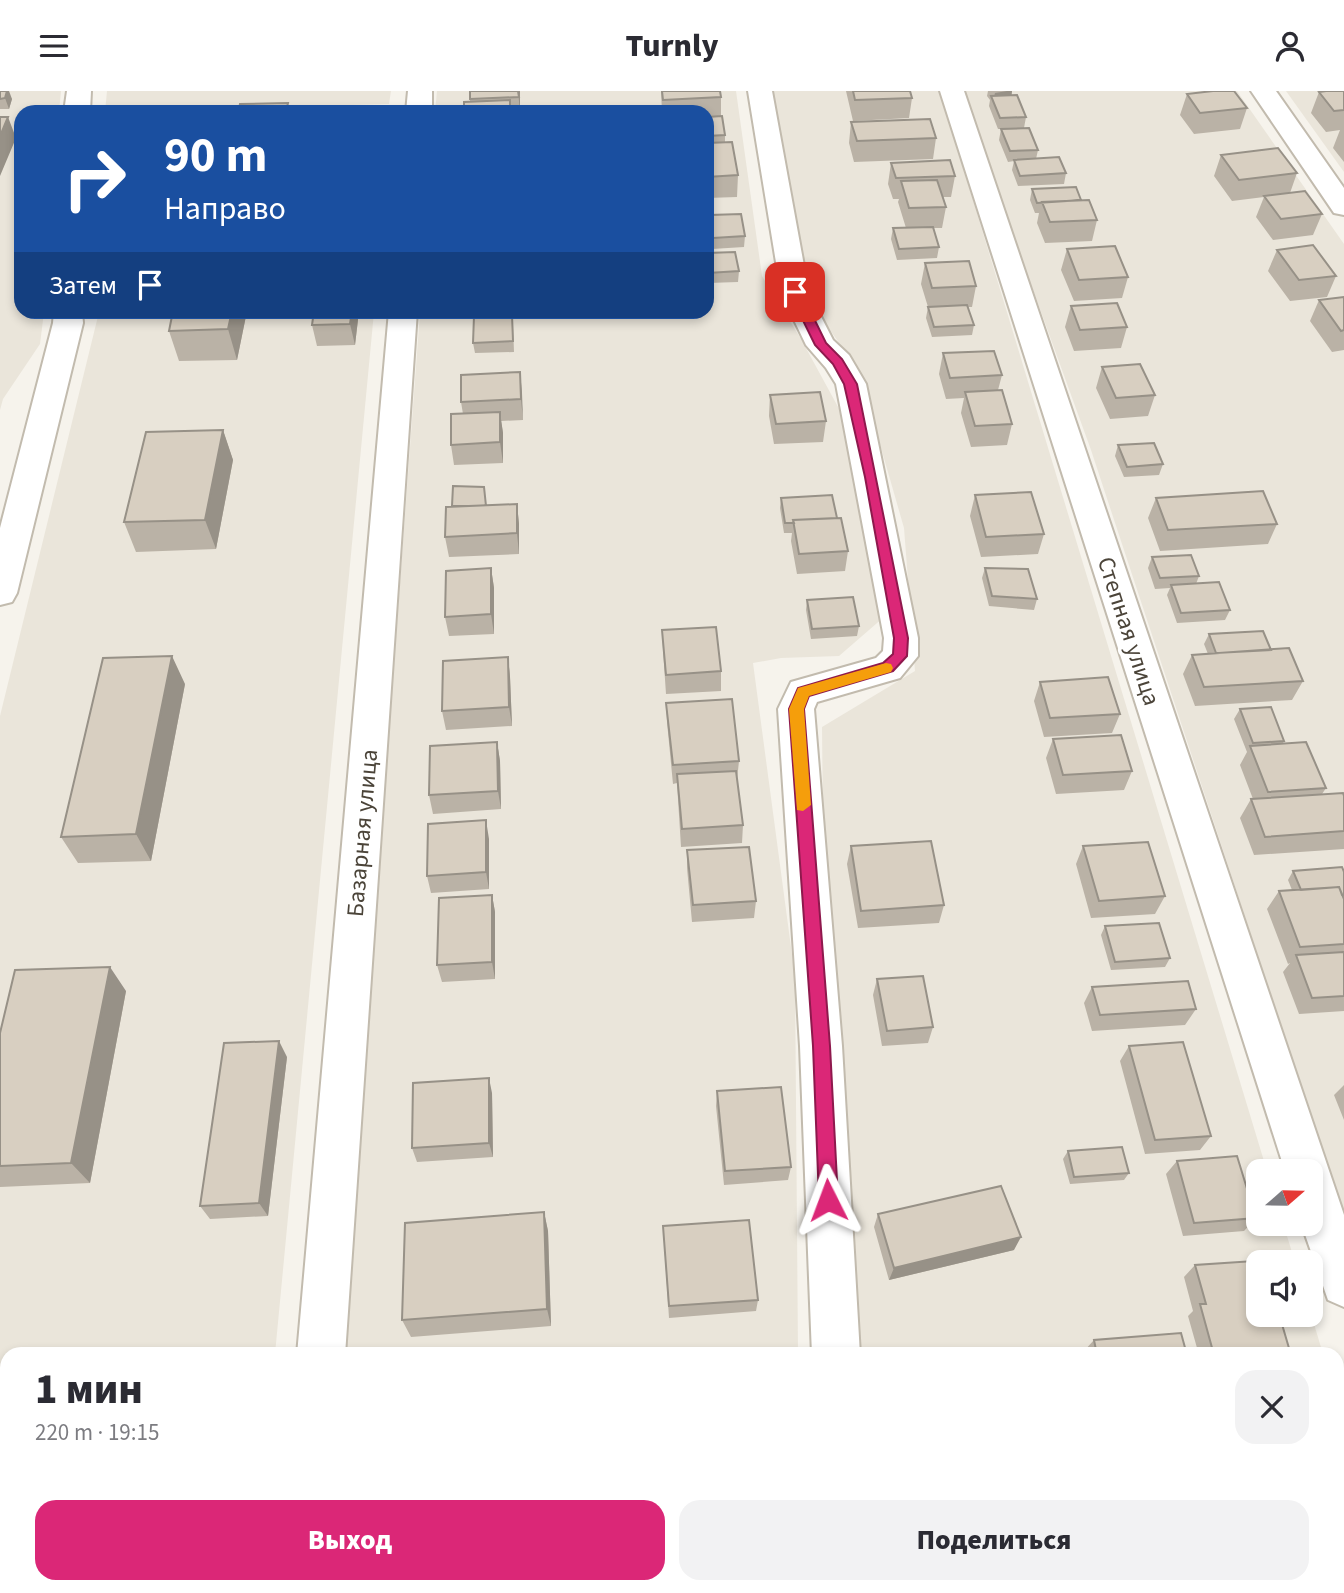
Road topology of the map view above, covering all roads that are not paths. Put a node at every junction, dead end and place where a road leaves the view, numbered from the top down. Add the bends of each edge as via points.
1 (760, 91) edge
2 (952, 91) edge
3 (1263, 91) edge
4 (1344, 207) edge
5 (68, 319) edge
6 (402, 319) edge
7 (0, 593) edge
8 (1303, 1159) edge
9 (1323, 1220) edge
10 (1344, 1284) edge
11 (321, 1347) edge
12 (836, 1347) edge

1 - 12 street via 795,292 821,345 851,384 901,638 900,656 888,667 804,692 796,709 821,1046
2 - 8 street, Степная улица
3 - 4 street
5 - 7 street
6 - 11 street, Базарная улица
9 - 10 street

